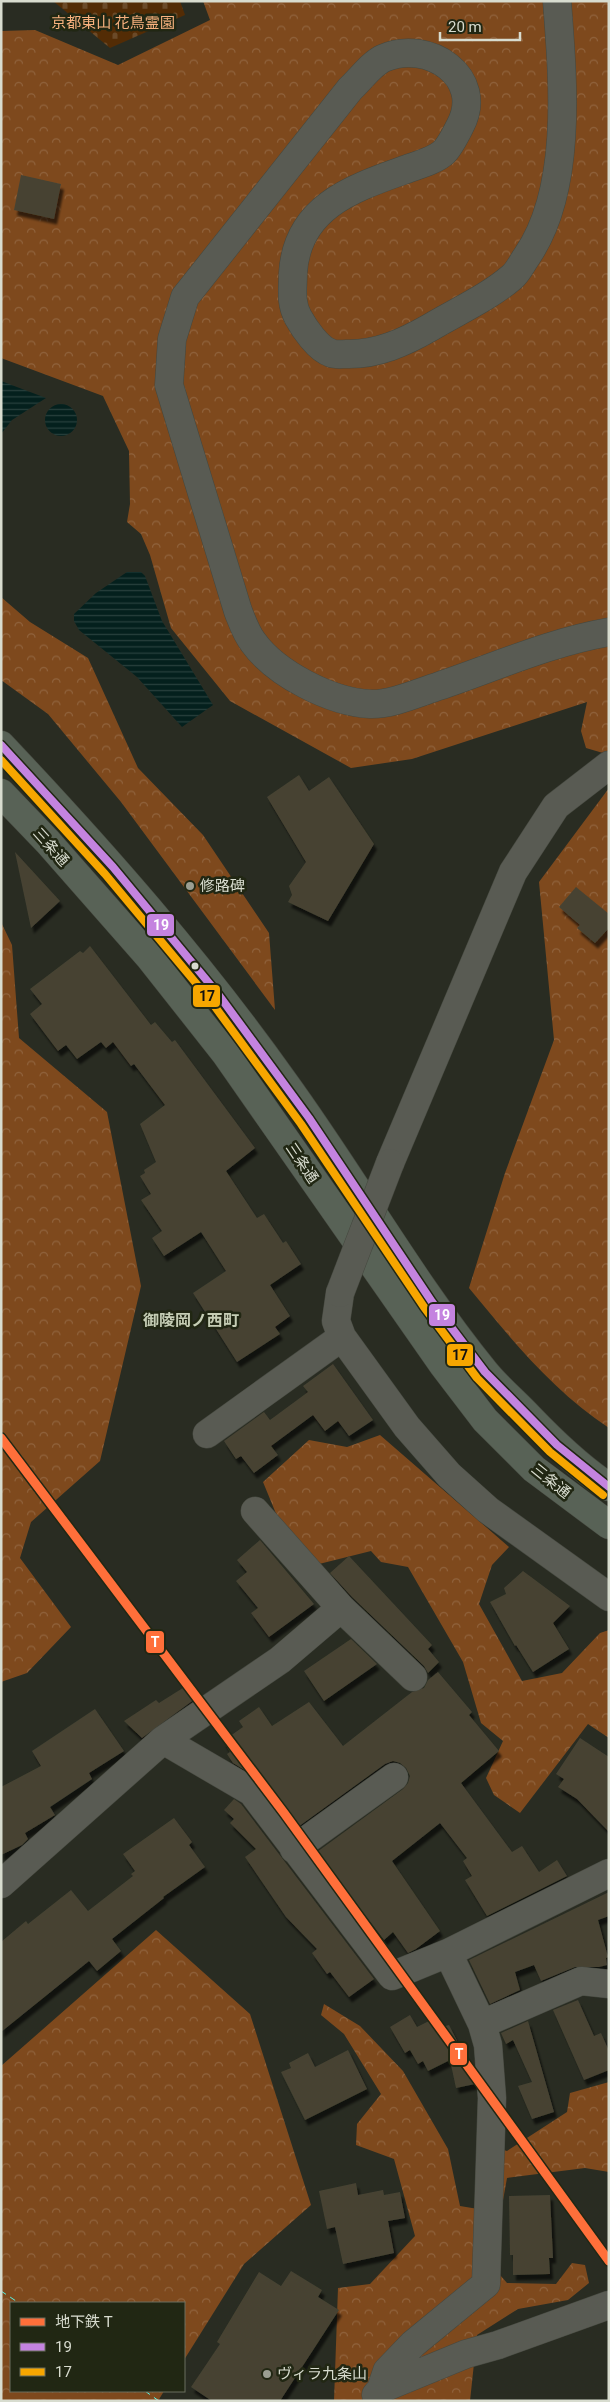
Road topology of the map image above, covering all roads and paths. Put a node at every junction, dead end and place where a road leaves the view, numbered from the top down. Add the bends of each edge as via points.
1 (557, 1) edge
2 (609, 632) edge
3 (1, 745) edge
4 (609, 765) edge
5 (1, 794) edge
6 (342, 1337) junction
7 (207, 1434) dead end
8 (609, 1487) edge
9 (255, 1511) dead end
10 (609, 1525) edge
11 (609, 1597) edge
12 (341, 1608) junction
13 (413, 1677) dead end
14 (163, 1740) junction
15 (394, 1777) dead end
16 (294, 1849) junction
17 (609, 1873) edge
18 (1, 1884) edge
19 (448, 1953) junction
20 (609, 1984) edge
21 (482, 2024) junction
22 (609, 2305) edge
23 (376, 2395) edge

1 - 2 street via 562,62 560,147 554,197 537,242 514,276 407,340 365,355 330,353 307,333 292,304 294,264 303,236 320,210 354,188 443,153 461,124 467,102 461,82 448,64 427,54 407,52 382,59 350,89 185,297 172,339 169,385 238,611 252,641 267,659 302,683 339,699 371,704 405,697 546,648
3 - 8 main road, 三条通 via 132,887 242,1023 486,1373 545,1433
4 - 6 street, bridge via 556,806 513,872 390,1163 340,1293 336,1321
5 - 10 main road, 三条通 via 150,958 225,1053 443,1366 485,1420 534,1469
6 - 7 street
6 - 11 street via 407,1427 449,1475 488,1510
9 - 12 street
12 - 13 street
12 - 14 street via 280,1660
14 - 16 street via 252,1792
14 - 18 street
15 - 16 street
16 - 19 street via 392,1976
17 - 19 street
19 - 21 street
20 - 21 street via 581,1981
21 - 23 street via 488,2045 492,2098 486,2284 412,2344 387,2371
22 - 23 street via 466,2354

